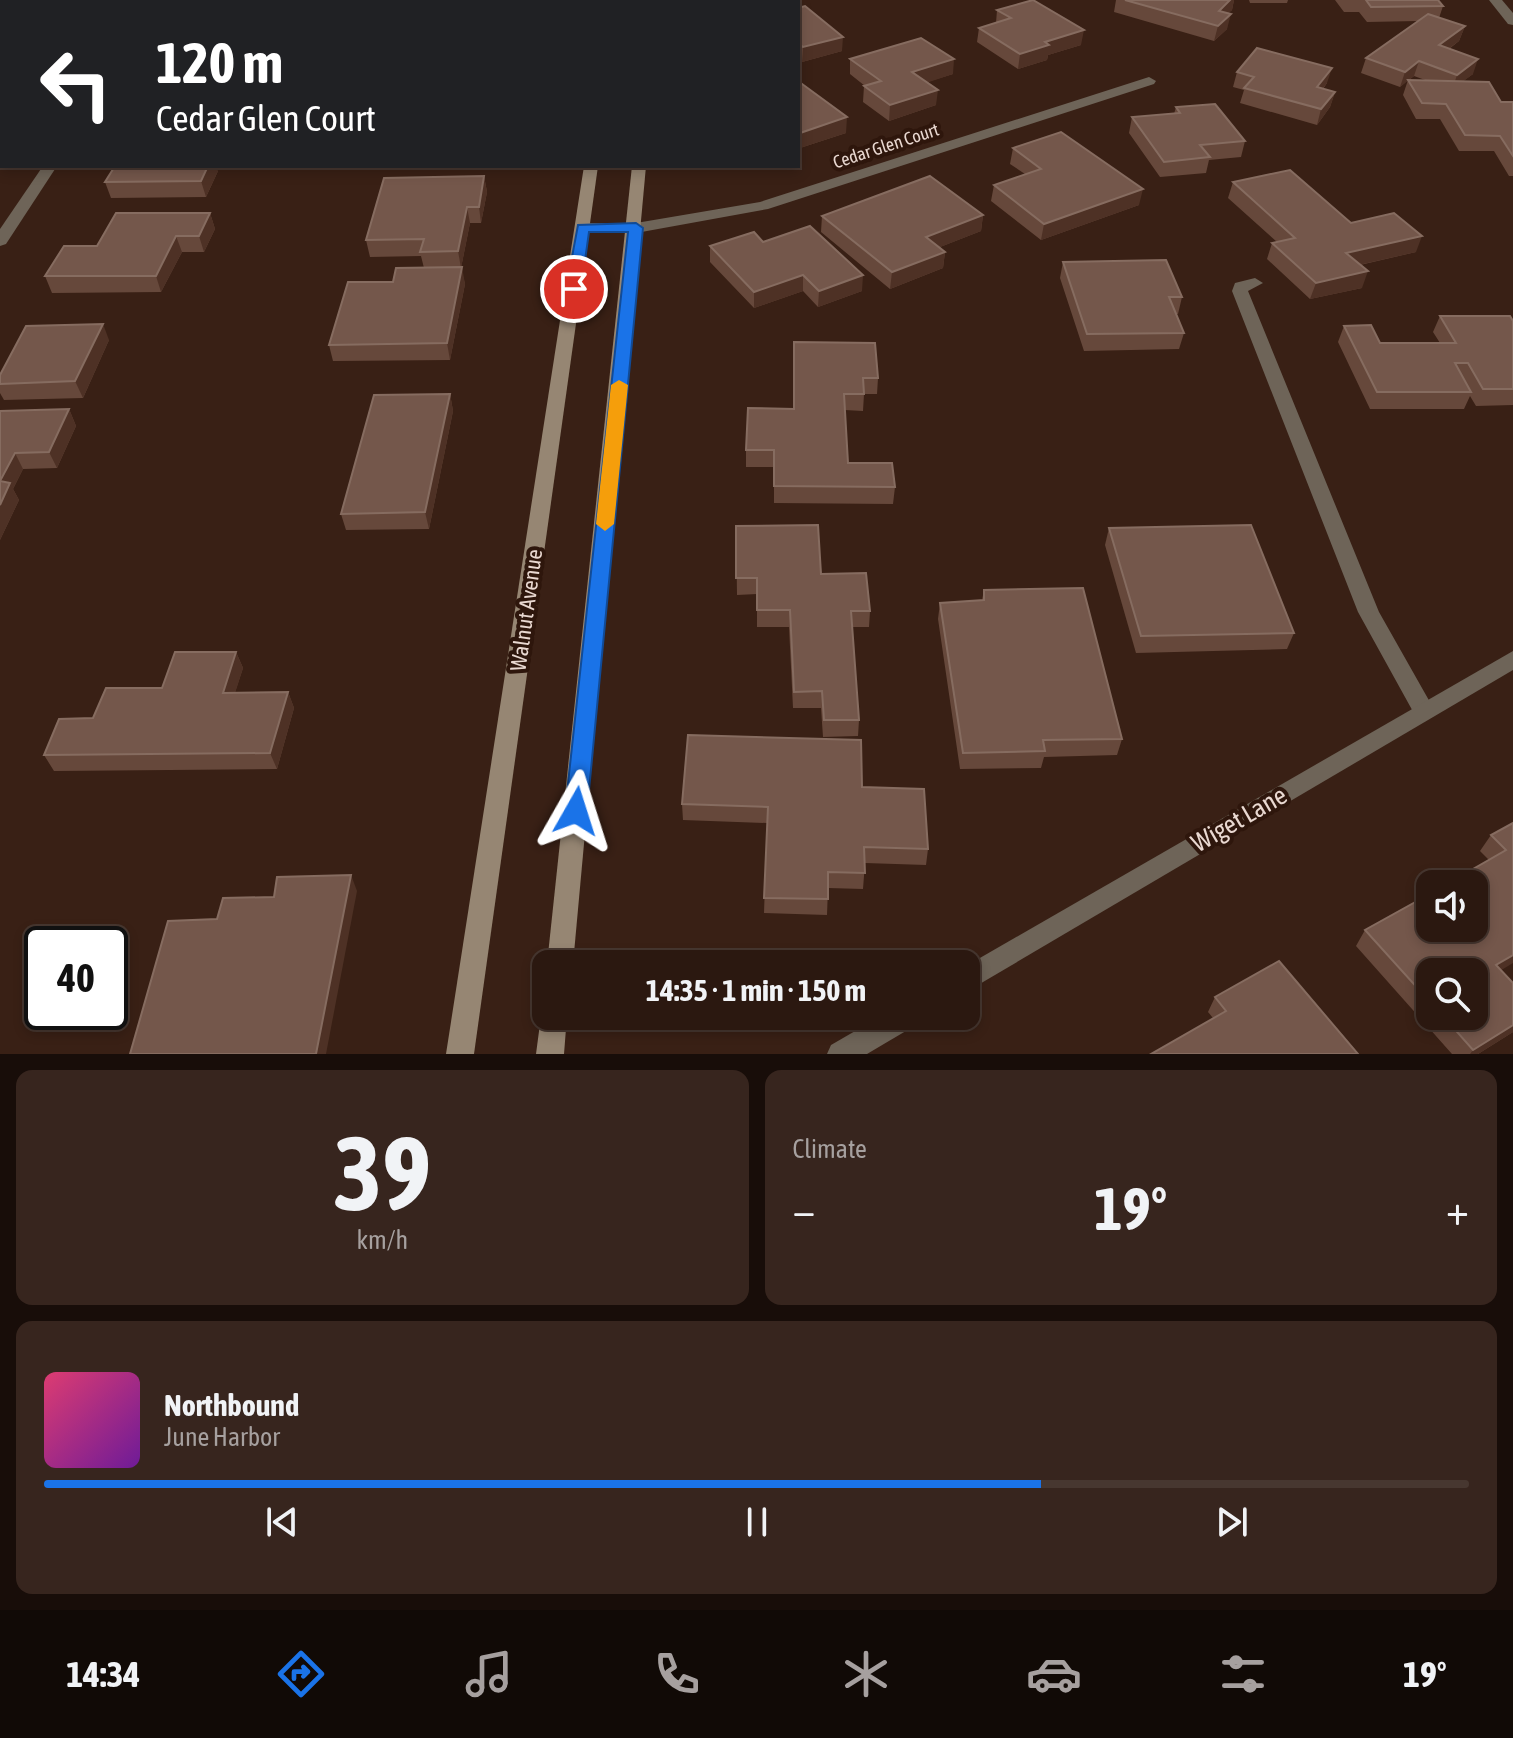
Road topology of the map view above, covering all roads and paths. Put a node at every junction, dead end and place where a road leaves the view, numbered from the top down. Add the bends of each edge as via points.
1 (1495, 0) edge
2 (1513, 21) edge
3 (1149, 81) dead end
4 (49, 168) edge
5 (591, 168) edge
6 (639, 168) edge
7 (583, 228) junction
8 (636, 228) junction
9 (0, 241) edge
10 (1255, 283) dead end
11 (1513, 659) edge
12 (1424, 711) junction
13 (561, 950) edge
14 (980, 972) edge
15 (553, 1030) edge
16 (882, 1030) edge
17 (460, 1054) edge
18 (550, 1054) edge
19 (841, 1054) edge

1 - 2 street
3 - 8 street, Cedar Glen Court via 763,206
4 - 9 street
5 - 7 street, Walnut Avenue
6 - 8 street
7 - 8 street, Cedar Glen Court
7 - 17 street, Walnut Avenue
8 - 13 street
10 - 12 street via 1240,291 1369,612
11 - 12 street, Wiget Lane
12 - 14 street, Wiget Lane
15 - 18 street
16 - 19 street

